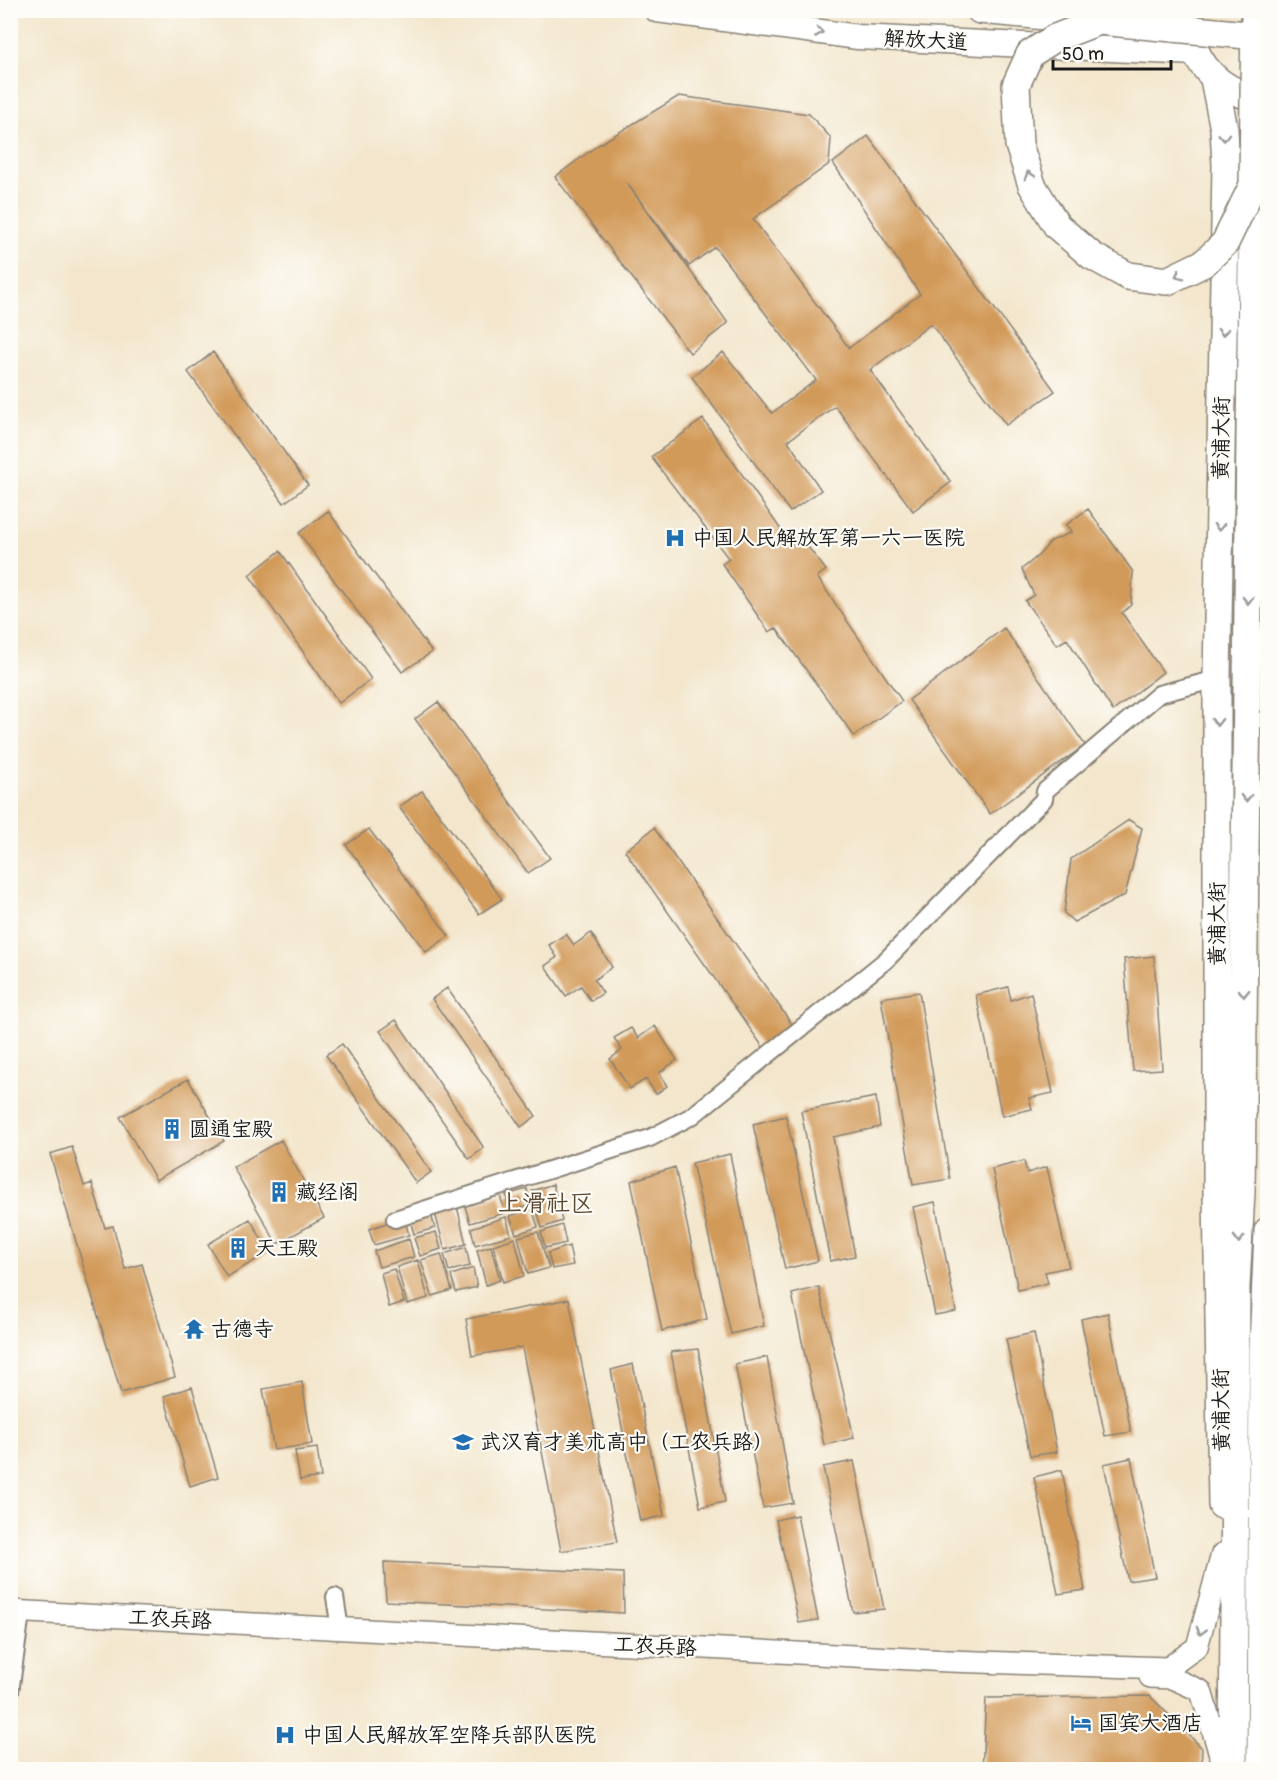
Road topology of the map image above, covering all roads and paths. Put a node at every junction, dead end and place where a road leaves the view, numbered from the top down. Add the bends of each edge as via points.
1 (657, 10) edge
2 (980, 10) edge
3 (1191, 10) edge
4 (1241, 10) edge
5 (1255, 10) edge
6 (1268, 13) edge
7 (1099, 21) junction
8 (1268, 37) edge
9 (1196, 53) junction
10 (1214, 79) junction
11 (1268, 98) edge
12 (1253, 185) junction
13 (1217, 680) junction
14 (395, 1219) dead end
15 (1268, 1231) edge
16 (1236, 1287) junction
17 (1220, 1340) junction
18 (1222, 1554) junction
19 (335, 1597) dead end
20 (14, 1617) edge
21 (340, 1629) junction
22 (10, 1692) edge
23 (1225, 1766) edge
24 (1261, 1770) edge

1 -> 9 main road, 解放大道 via 858,37
2 - 7 main road, 解放大道
3 - 9 main road
4 - 6 main road
5 - 12 main road, bridge
7 - 8 main road, 解放大道, bridge
12 -> 7 main road, bridge via 1225,243 1204,263 1167,281 1128,276 1092,256 1057,226 1032,185 1019,145 1016,85 1030,54 1055,38
9 - 10 main road
10 - 11 main road via 1234,92
10 -> 13 main road, 黄浦大街 via 1226,165
12 -> 16 main road via 1241,1192
13 - 14 street via 1159,694 1045,791 1044,799 886,960 692,1116 650,1138
13 -> 17 main road, 黄浦大街
15 - 24 main road via 1263,1350
16 - 17 main road
16 - 23 main road
17 - 18 main road, 黄浦大街
18 -> 21 street, 工农兵路 via 1197,1647 1168,1668 949,1661
18 - 23 main road, 黄浦大街
19 - 21 street
20 - 21 street, 工农兵路
20 - 22 street
20 - 23 street, 工农兵路 via 949,1671 1172,1678 1201,1691

